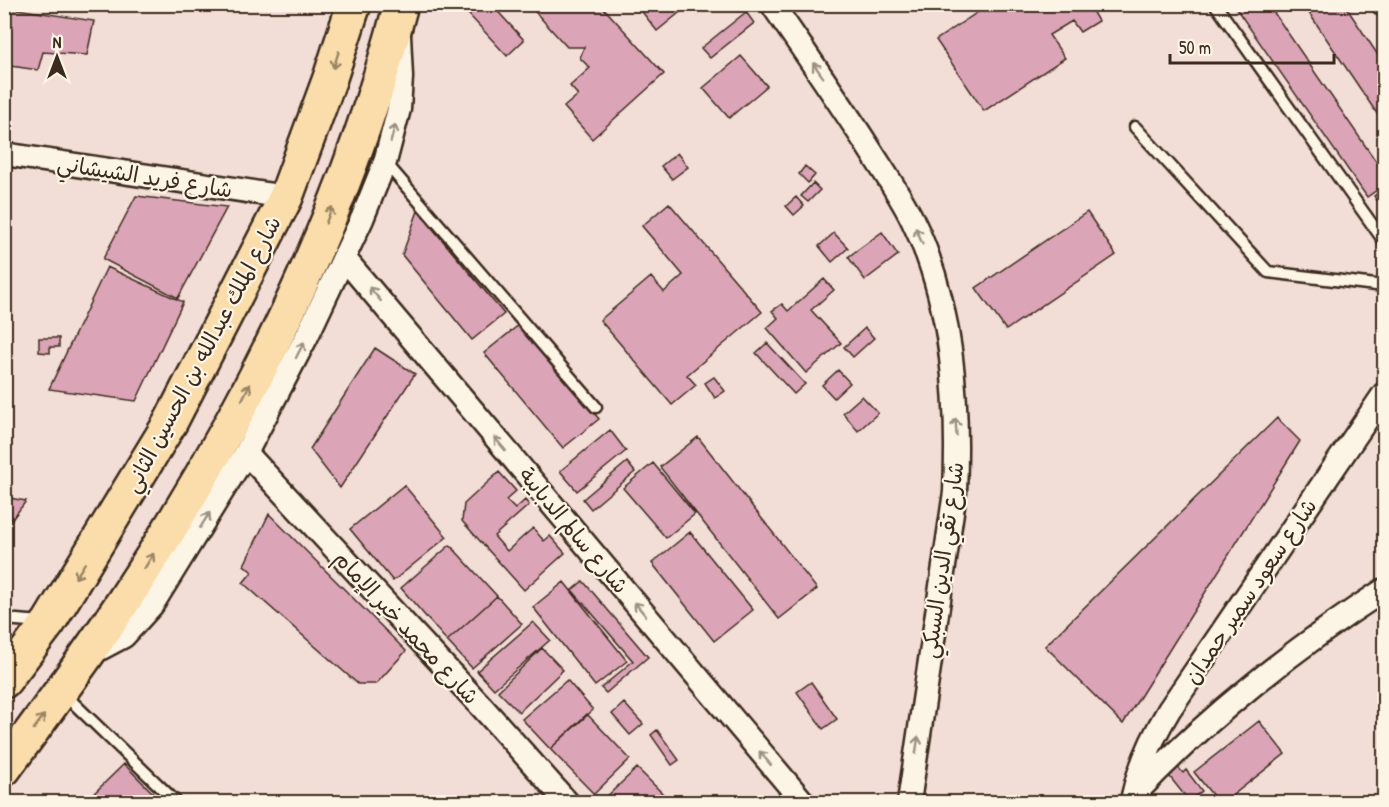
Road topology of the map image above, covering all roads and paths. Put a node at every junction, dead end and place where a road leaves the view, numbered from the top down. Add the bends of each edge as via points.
1 (354, 4) edge
2 (772, 4) edge
3 (1215, 4) edge
4 (399, 11) edge
5 (1135, 127) dead end
6 (4, 154) edge
7 (385, 162) junction
8 (286, 197) junction
9 (1384, 241) edge
10 (344, 258) junction
11 (1384, 286) edge
12 (1384, 394) edge
13 (596, 407) dead end
14 (246, 453) junction
15 (1384, 590) edge
16 (4, 619) edge
17 (49, 622) junction
18 (86, 656) junction
19 (4, 681) edge
20 (61, 690) junction
21 (4, 769) edge
22 (1132, 799) edge
23 (176, 802) edge
24 (567, 802) edge
25 (803, 802) edge
26 (909, 802) edge

1 -> 8 highway, شارع الملك عبدالله بن الحسين الثاني
26 -> 2 street, شارع تقي الدين السبكي via 955,492 957,433 947,331 940,296 912,219
3 - 9 lane
7 -> 4 street via 399,109
18 -> 4 highway via 126,598 230,424 308,266 362,130
5 - 11 lane via 1268,272
6 - 8 street, شارع فريد الشيشاني
7 - 10 street
7 - 13 lane
8 -> 17 highway, شارع الملك عبدالله بن الحسين الثاني via 170,423
14 -> 10 street
25 -> 10 street, شارع سالم الدبايبة
12 - 22 street, شارع سعود سمير حمدان via 1169,710 1150,741
18 -> 14 street via 124,636 145,614
14 - 24 street, شارع محمد خير الإمام
15 - 22 street, شارع سعود سمير حمدان via 1273,671 1197,735
16 - 17 lane
17 - 19 highway, شارع الملك عبدالله بن الحسين الثاني
18 - 20 highway
21 -> 20 highway
20 - 23 lane

